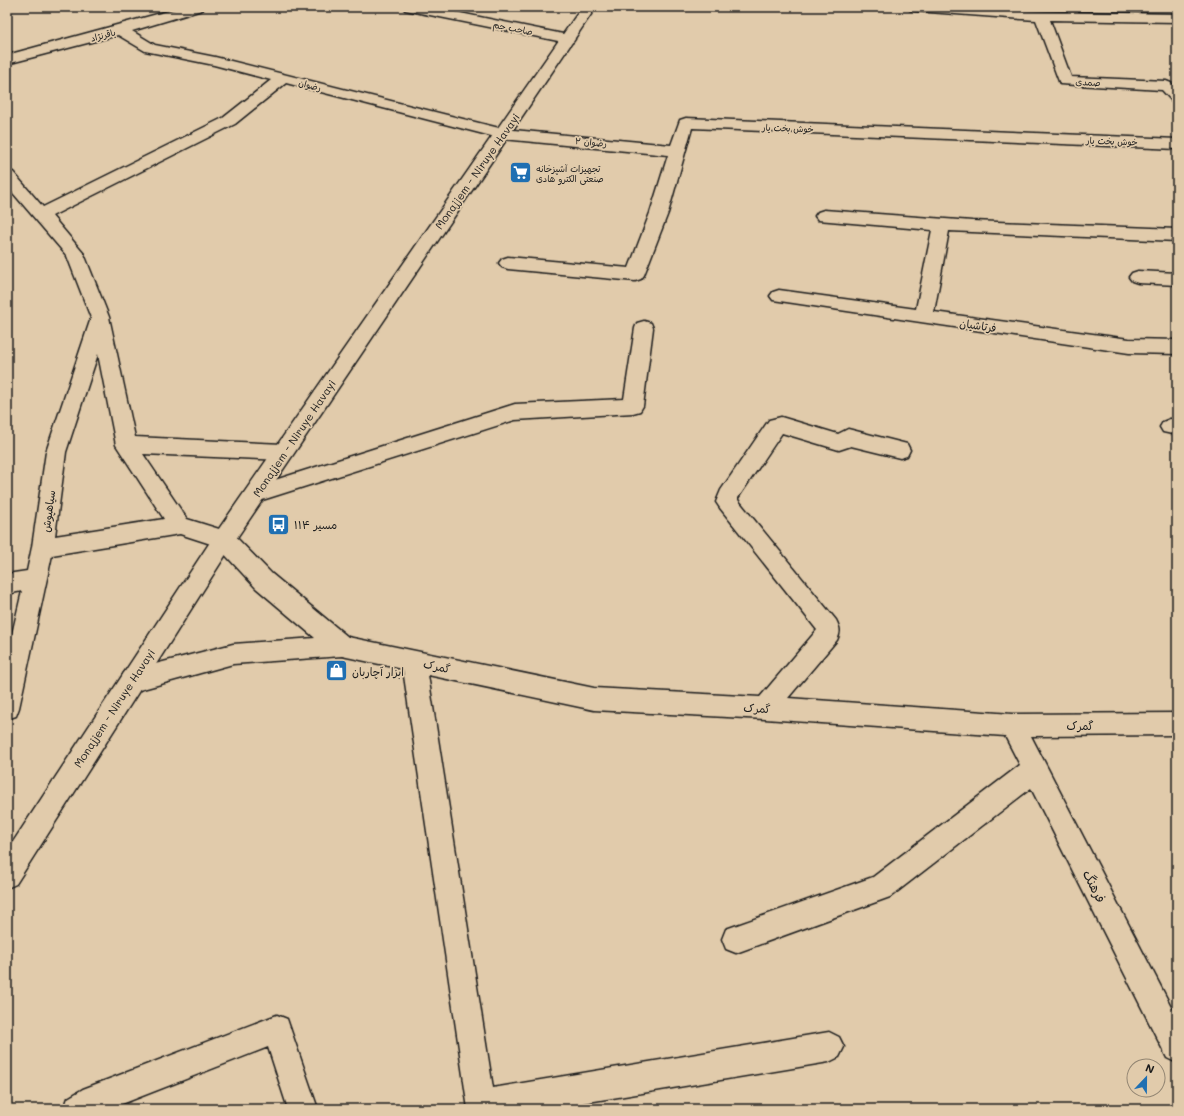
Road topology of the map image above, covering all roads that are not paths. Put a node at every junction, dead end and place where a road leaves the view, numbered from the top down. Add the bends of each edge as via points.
1 (198, 7) edge
2 (410, 7) edge
3 (589, 7) edge
4 (915, 7) edge
5 (1087, 11) edge
6 (1041, 15) junction
7 (1173, 18) edge
8 (121, 30) junction
9 (1177, 33) edge
10 (568, 39) junction
11 (7, 60) edge
12 (283, 78) junction
13 (1172, 86) edge
14 (1177, 98) edge
15 (503, 134) junction
16 (1177, 144) edge
17 (678, 150) junction
18 (9, 182) edge
19 (40, 214) junction
20 (824, 216) dead end
21 (942, 224) junction
22 (1177, 235) edge
23 (508, 263) dead end
24 (1138, 277) dead end
25 (1177, 279) edge
26 (779, 296) dead end
27 (924, 317) junction
28 (100, 318) junction
29 (644, 328) dead end
30 (1177, 346) edge
31 (126, 445) junction
32 (900, 450) dead end
33 (283, 452) junction
34 (256, 494) junction
35 (180, 524) junction
36 (224, 539) junction
37 (43, 547) junction
38 (35, 579) junction
39 (7, 584) edge
40 (342, 646) junction
41 (414, 661) junction
42 (11, 668) edge
43 (132, 681) junction
44 (7, 708) edge
45 (765, 708) junction
46 (1177, 724) edge
47 (1012, 725) junction
48 (1035, 769) junction
49 (7, 875) edge
50 (736, 939) dead end
51 (829, 1047) dead end
52 (1177, 1048) edge
53 (80, 1109) edge
54 (303, 1109) edge

1 - 8 street, باقرنژاد
2 - 10 street, صاحب جم
3 - 10 street, Monajjem - Niruye Havayi
4 - 6 street
5 - 6 street
5 - 7 street
6 - 13 street, صمدی via 1065,81
7 - 9 street
8 - 11 street, باقرنژاد
8 - 12 street, رضوان via 150,48 215,60
10 - 15 street, Monajjem - Niruye Havayi
12 - 15 street, رضوان
12 - 19 street via 229,121
13 - 14 street, صمدی
15 - 17 street, رضوان ۲
15 - 33 street, Monajjem - Niruye Havayi
16 - 17 street, خوش بخت یار via 686,123
17 - 23 street, خوش بخت یار via 659,213 635,275
18 - 19 street
19 - 28 street via 75,254
20 - 21 street
21 - 22 street
21 - 27 street
24 - 25 street
26 - 27 street, فرتاشیان
27 - 30 street, فرتاشیان via 1128,346
28 - 31 street
28 - 37 street, سیاهپوش via 56,452
29 - 34 street via 633,406 515,412
31 - 33 street
31 - 35 street
32 - 45 street via 848,437 839,442 776,425 728,496 727,502 828,627 829,633
33 - 34 street, Monajjem - Niruye Havayi
34 - 36 street, Monajjem - Niruye Havayi
35 - 36 street
35 - 37 street
36 - 40 street, گمرک via 264,581
36 - 43 street, Monajjem - Niruye Havayi
37 - 38 street, سیاهپوش
38 - 39 street
38 - 42 street, سیاهپوش
40 - 41 street, گمرک
40 - 43 street, گمرک via 233,654
41 - 45 street, گمرک via 594,699
41 - 51 street via 481,1105
42 - 44 street, سیاهپوش
43 - 49 street, Monajjem - Niruye Havayi
45 - 47 street, گمرک
46 - 47 street, گمرک
47 - 48 street, فرهنگ
48 - 50 street via 880,888
48 - 52 street, فرهنگ
53 - 54 street via 94,1100 277,1029

